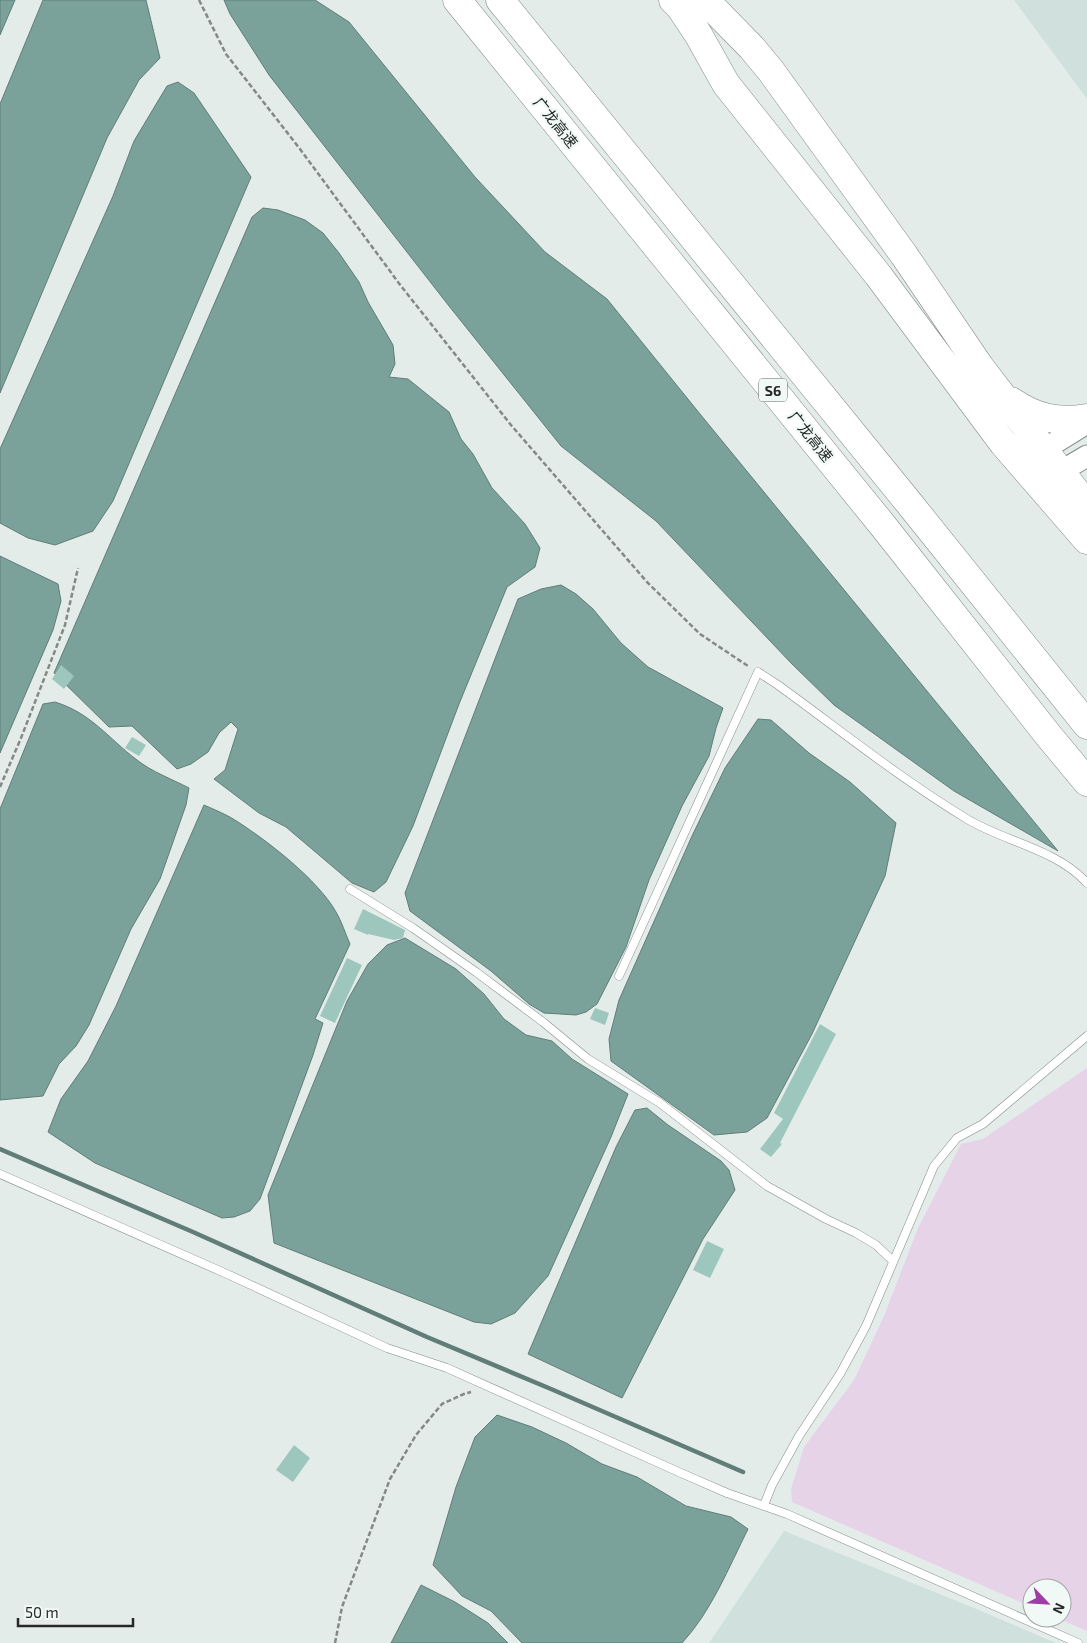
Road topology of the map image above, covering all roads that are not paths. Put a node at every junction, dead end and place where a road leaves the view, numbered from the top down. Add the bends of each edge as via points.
1 (457, 0) edge
2 (500, 0) edge
3 (673, 0) edge
4 (705, 0) edge
5 (1002, 395) junction
6 (1087, 418) edge
7 (1087, 423) edge
8 (1032, 456) junction
9 (1087, 456) edge
10 (1049, 478) junction
11 (1087, 506) edge
12 (1087, 540) edge
13 (1087, 725) edge
14 (1087, 782) edge
15 (1087, 883) edge
16 (350, 888) dead end
17 (619, 976) dead end
18 (1087, 1036) edge
19 (0, 1174) edge
20 (893, 1260) junction
21 (764, 1505) junction
22 (1078, 1643) edge

1 - 14 highway, 广龙高速 / S6
2 - 13 highway, S6
3 - 8 highway via 698,34 726,84 878,275 1003,443
4 - 5 highway via 771,71
5 - 6 highway via 1038,417 1072,421
5 - 8 highway
7 - 8 main road
8 - 10 highway
9 - 10 main road
10 - 11 highway
10 - 12 highway
15 - 17 lane via 1076,871 970,821 936,800 758,672
16 - 20 lane via 476,972 588,1059 660,1103 767,1186 856,1233
18 - 20 lane via 983,1124 957,1138 934,1166
19 - 21 lane via 387,1348 447,1368 727,1492
20 - 21 lane via 866,1326 840,1374 798,1436
21 - 22 lane

